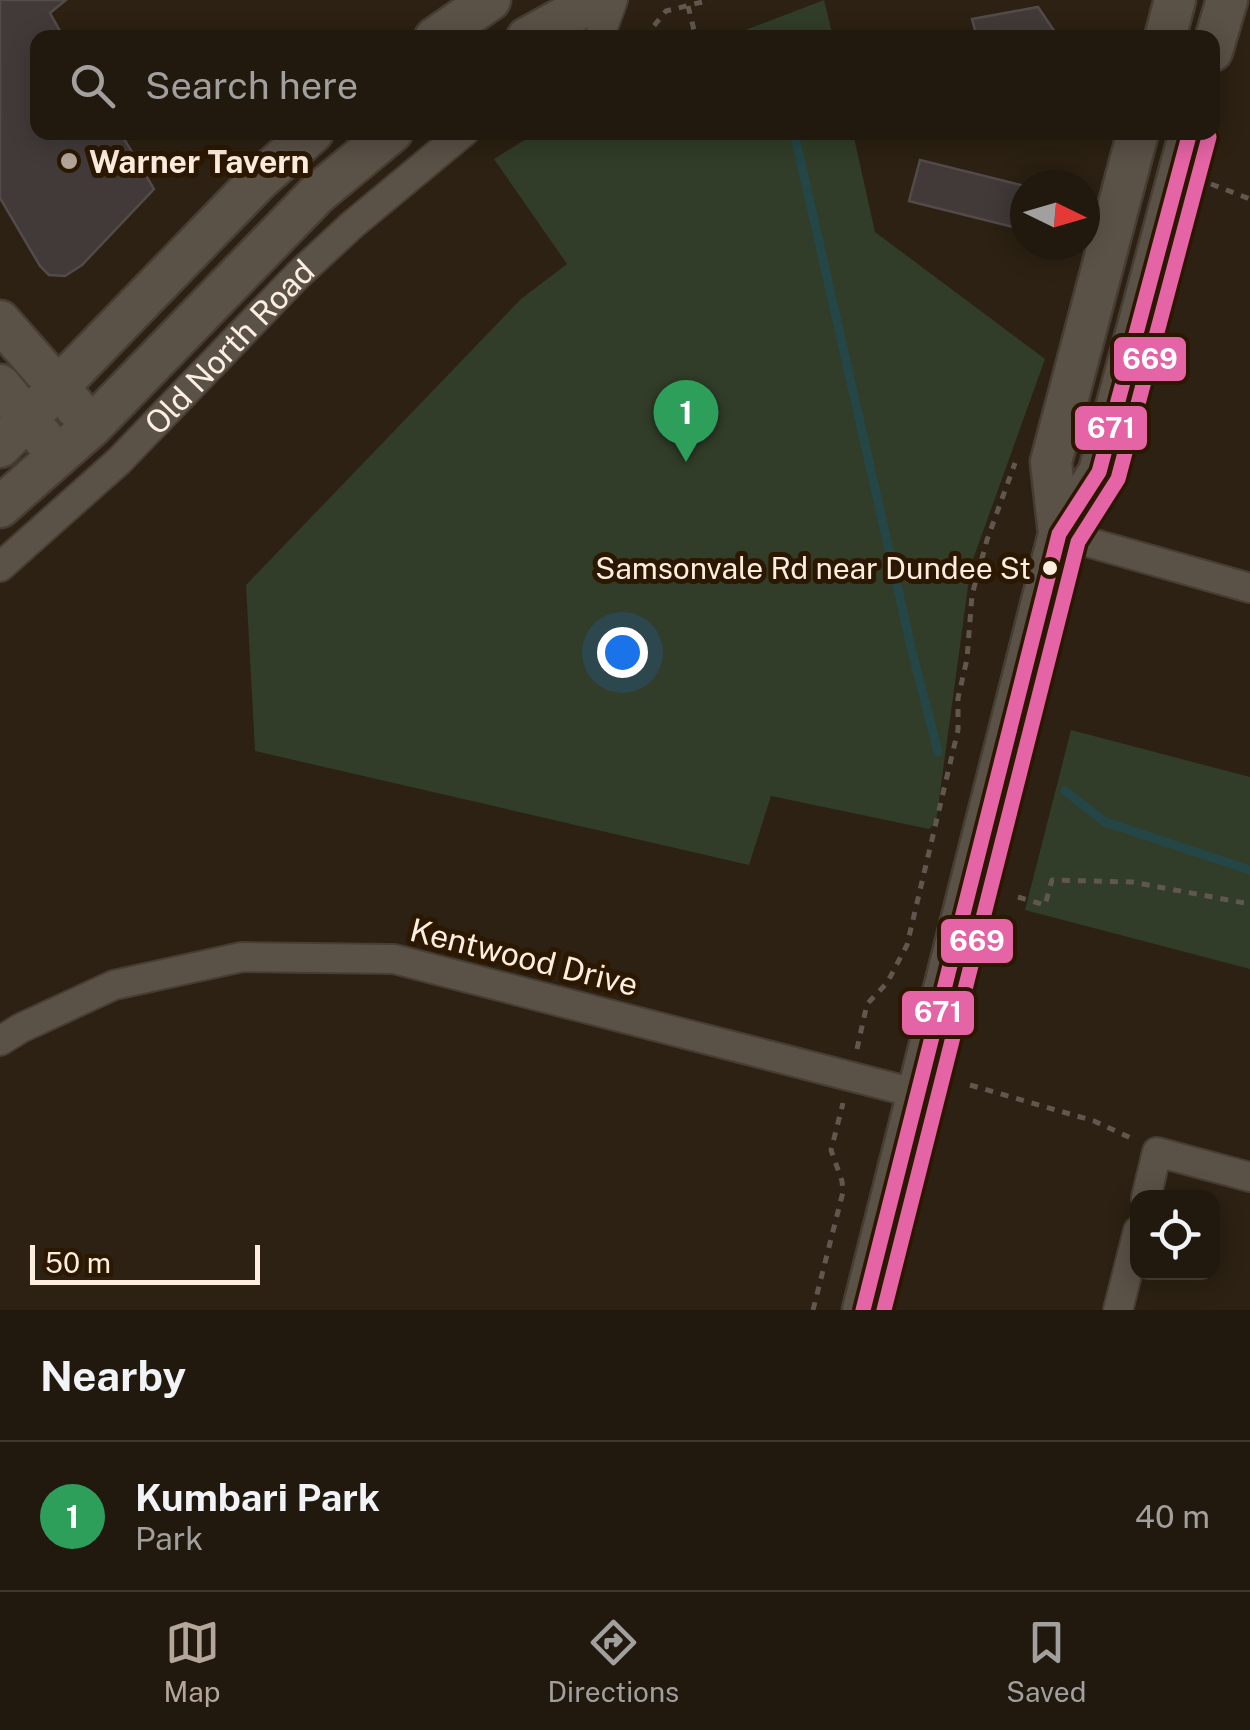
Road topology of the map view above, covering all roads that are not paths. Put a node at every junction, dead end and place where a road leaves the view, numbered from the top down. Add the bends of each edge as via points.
1 (490, 0) edge
2 (596, 0) edge
3 (613, 0) edge
4 (1175, 0) edge
5 (1227, 0) edge
6 (447, 30) edge
7 (542, 30) edge
8 (602, 30) edge
9 (1167, 30) edge
10 (1218, 30) edge
11 (304, 140) edge
12 (382, 140) edge
13 (454, 140) edge
14 (1136, 140) edge
15 (1188, 140) edge
16 (0, 321) edge
17 (0, 384) edge
18 (58, 389) junction
19 (28, 418) junction
20 (92, 426) junction
21 (0, 447) edge
22 (59, 457) junction
23 (0, 508) edge
24 (1060, 534) junction
25 (0, 567) edge
26 (1250, 588) edge
27 (0, 1042) edge
28 (919, 1094) junction
29 (1250, 1177) edge
30 (1148, 1190) edge
31 (1130, 1263) edge
32 (863, 1310) edge
33 (1118, 1310) edge

1 - 6 main road
2 - 7 main road
3 - 8 street
4 - 9 main road
5 - 10 main road
11 - 18 main road
12 - 20 main road, Old North Road via 317,194
13 - 25 street, Old North Road via 312,262 119,461
14 - 24 main road via 1052,462
15 - 24 main road via 1098,472
16 - 18 main road
17 - 19 main road
18 - 19 main road
18 - 20 main road
19 - 21 main road
19 - 22 main road
20 - 22 main road, Old North Road
22 - 23 main road, Old North Road
24 - 26 street
24 - 28 main road
27 - 28 street, Kentwood Drive via 114,985 242,957 394,959
28 - 32 main road
29 - 30 street via 1157,1152
31 - 33 street

